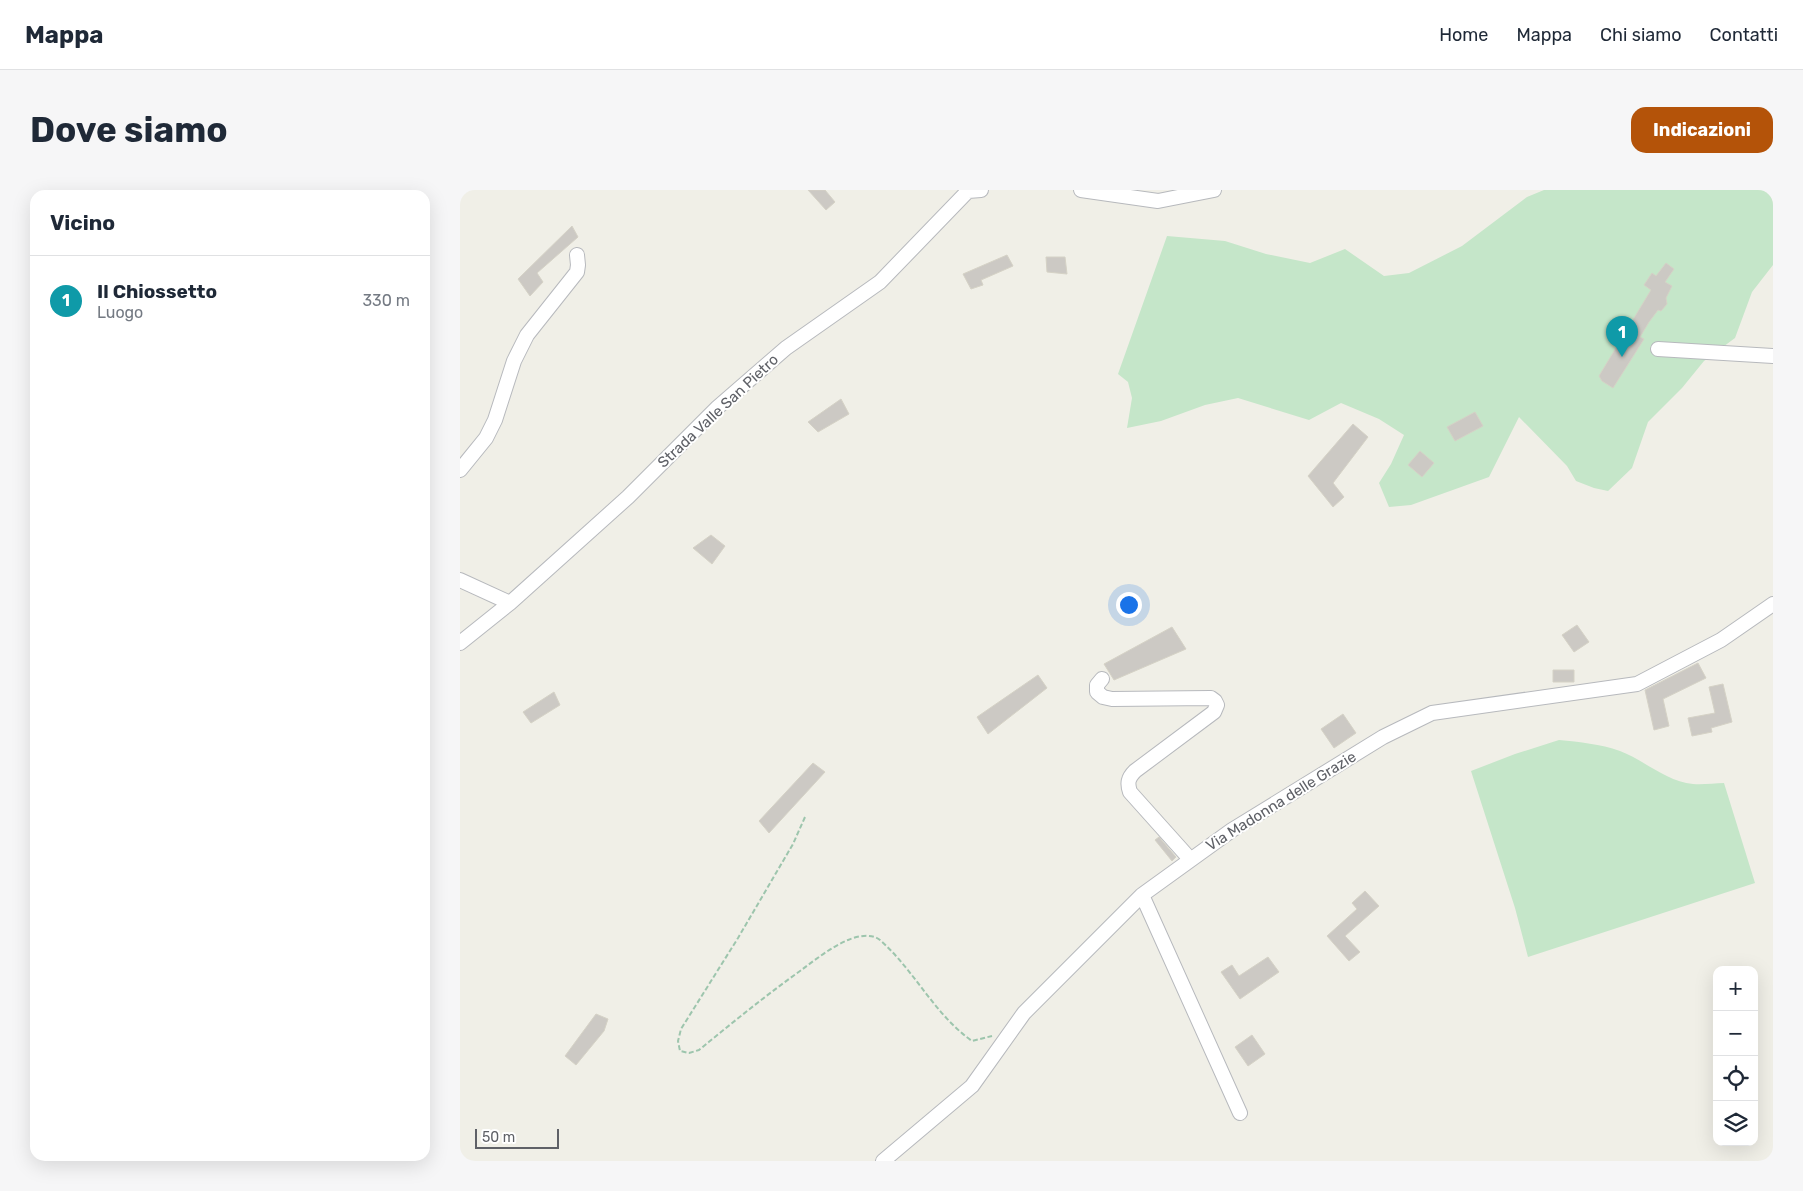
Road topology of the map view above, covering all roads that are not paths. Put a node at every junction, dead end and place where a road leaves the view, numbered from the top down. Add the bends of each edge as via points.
1 (971, 190) edge
2 (1080, 190) edge
3 (1206, 191) edge
4 (577, 254) dead end
5 (1658, 349) dead end
6 (1773, 356) edge
7 (460, 470) edge
8 (460, 580) edge
9 (510, 604) junction
10 (1773, 604) edge
11 (460, 643) edge
12 (1102, 679) dead end
13 (1190, 859) junction
14 (1142, 895) junction
15 (1240, 1113) dead end
16 (883, 1161) edge

1 - 9 street, Strada Valle San Pietro via 880,282 786,348 718,407 628,497
2 - 3 street via 1158,201
4 - 7 street via 577,272 527,335 514,360 495,420 486,438
5 - 6 street
8 - 9 street
9 - 11 street, Strada Valle San Pietro
10 - 13 street, Via Madonna delle Grazie via 1722,640 1637,684 1432,712 1382,738
12 - 13 street via 1097,685 1097,692 1112,699 1211,698 1216,701 1214,712 1129,778 1130,792
13 - 14 street, Via Madonna delle Grazie
14 - 15 street
14 - 16 street, Via Madonna delle Grazie via 1024,1013 972,1086

